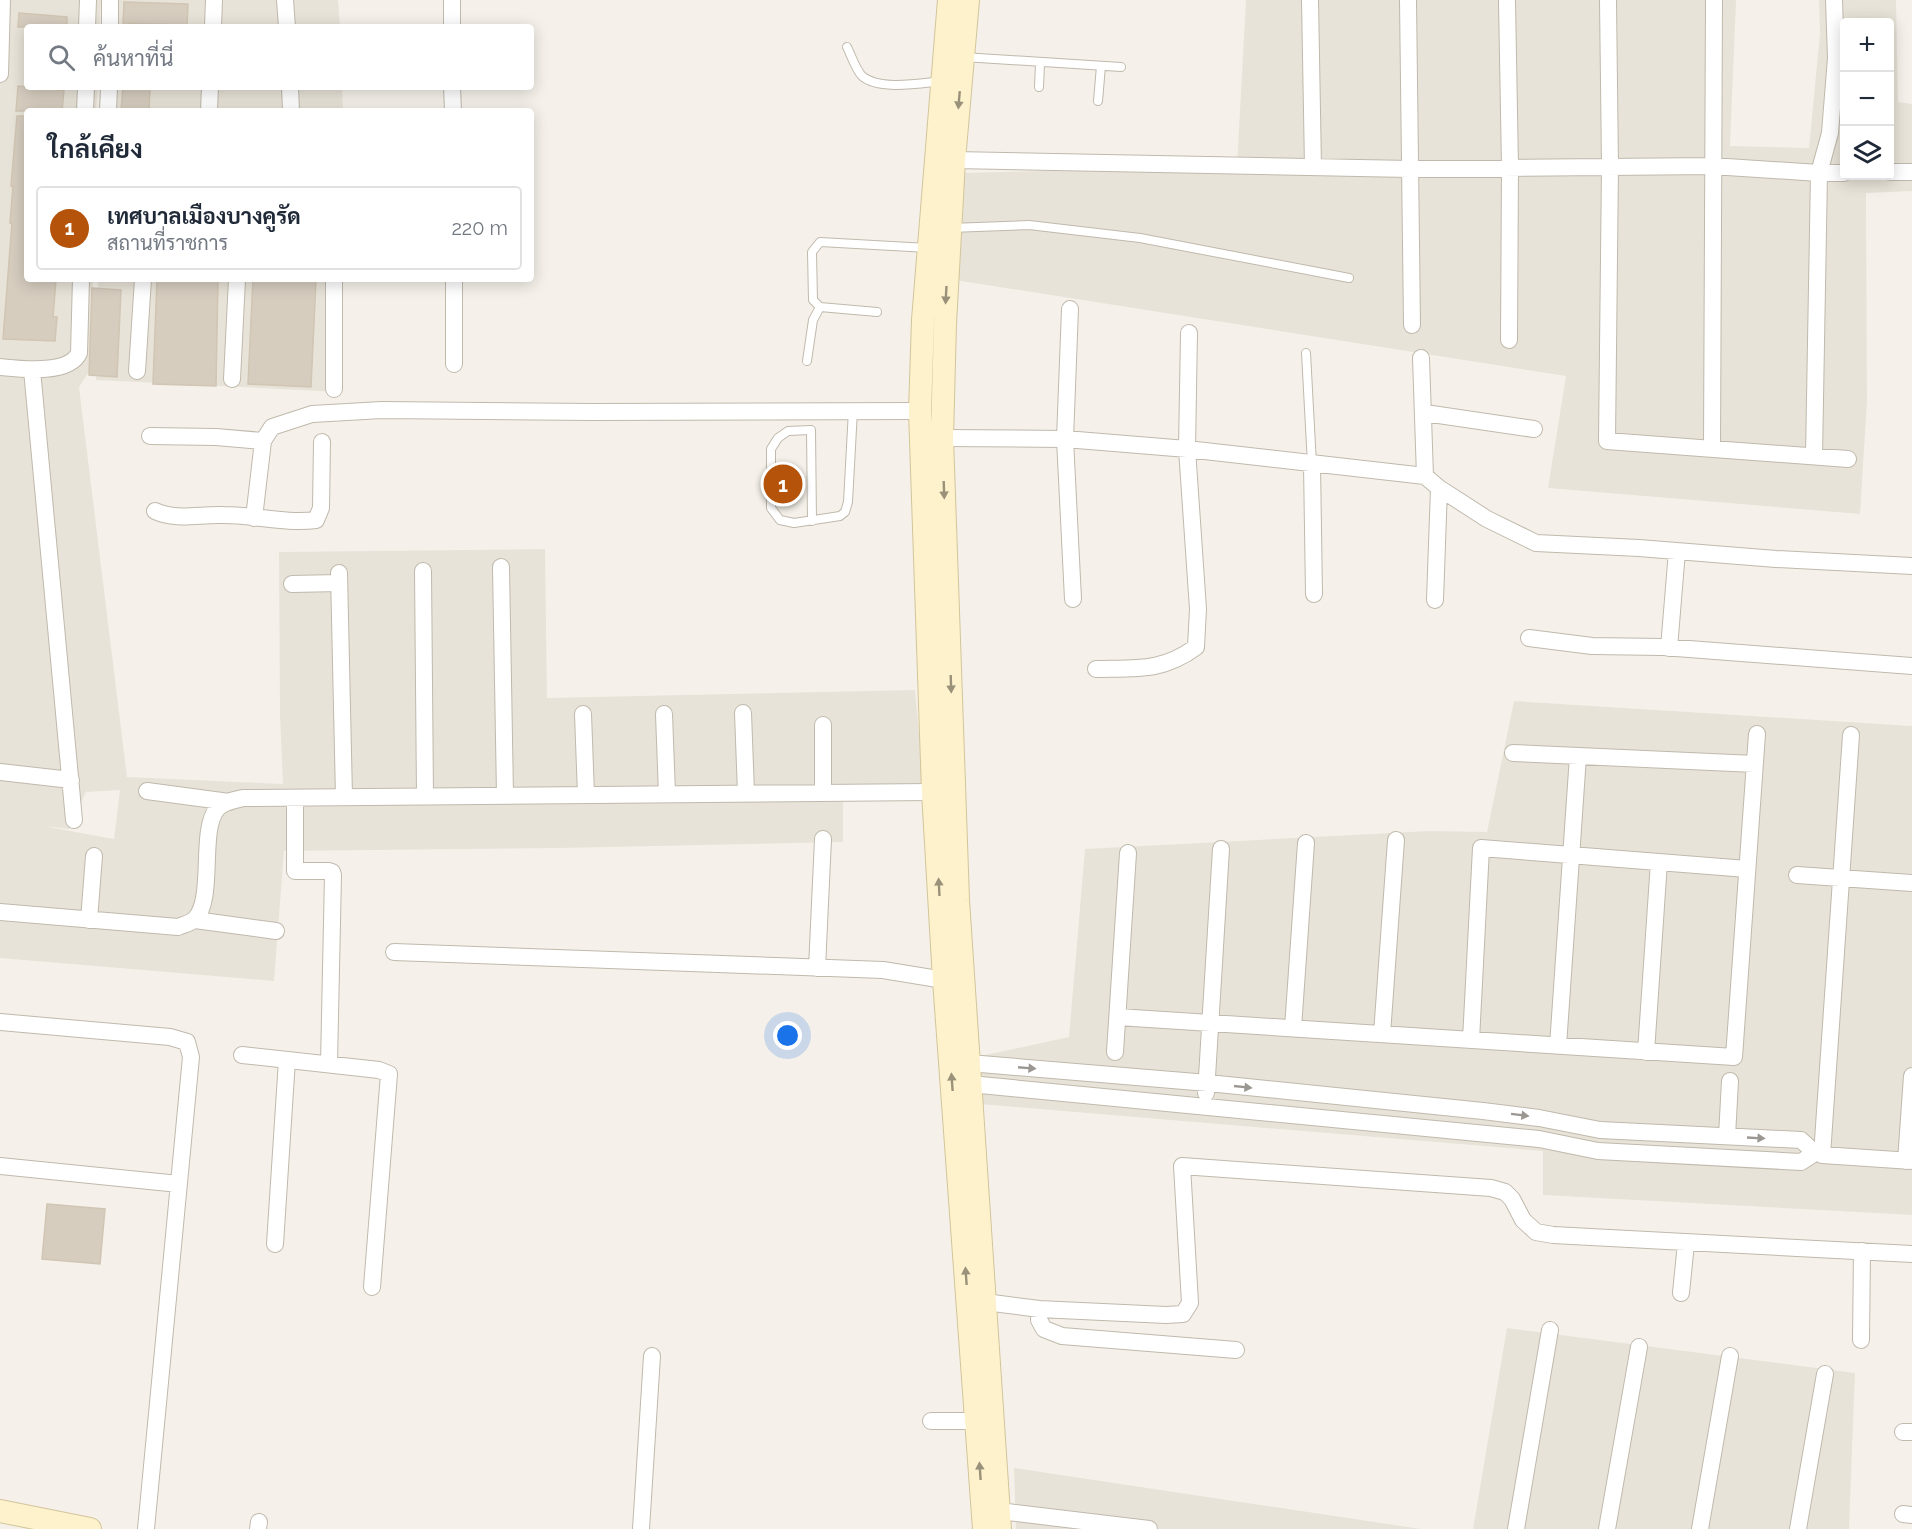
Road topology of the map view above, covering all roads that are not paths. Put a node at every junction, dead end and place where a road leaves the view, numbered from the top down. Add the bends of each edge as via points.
1 (2, 0) edge
2 (88, 0) edge
3 (110, 0) edge
4 (214, 0) edge
5 (285, 0) edge
6 (452, 0) edge
7 (949, 0) edge
8 (968, 0) edge
9 (1310, 0) edge
10 (1408, 0) edge
11 (1608, 0) edge
12 (1714, 0) edge
13 (1834, 0) edge
14 (1507, 2) dead end
15 (87, 24) edge
16 (110, 24) edge
17 (213, 24) edge
18 (287, 24) edge
19 (452, 24) edge
20 (847, 47) dead end
21 (963, 57) junction
22 (1040, 64) junction
23 (1101, 66) junction
24 (1121, 67) dead end
25 (0, 74) edge
26 (942, 81) junction
27 (1039, 87) dead end
28 (86, 90) edge
29 (109, 90) edge
30 (210, 90) edge
31 (290, 90) edge
32 (452, 90) edge
33 (1098, 101) dead end
34 (85, 108) edge
35 (108, 108) edge
36 (209, 108) edge
37 (291, 108) edge
38 (453, 108) edge
39 (954, 160) junction
40 (1610, 166) junction
41 (1712, 166) junction
42 (1510, 167) junction
43 (1312, 168) junction
44 (1410, 169) junction
45 (1894, 172) edge
46 (1912, 172) edge
47 (1819, 173) junction
48 (1840, 173) edge
49 (950, 228) junction
50 (929, 248) junction
51 (1349, 278) dead end
52 (81, 282) edge
53 (143, 282) edge
54 (237, 282) edge
55 (334, 282) edge
56 (454, 282) edge
57 (820, 308) junction
58 (1070, 309) dead end
59 (877, 312) dead end
60 (1412, 325) dead end
61 (1189, 333) dead end
62 (1509, 340) dead end
63 (1306, 353) dead end
64 (1421, 358) dead end
65 (807, 361) dead end
66 (454, 364) dead end
67 (0, 367) edge
68 (32, 370) junction
69 (137, 371) dead end
70 (232, 379) dead end
71 (334, 389) dead end
72 (809, 410) junction
73 (852, 411) junction
74 (932, 411) junction
75 (1425, 413) junction
76 (1534, 429) dead end
77 (811, 430) junction
78 (150, 436) dead end
79 (931, 438) junction
80 (1065, 439) junction
81 (263, 441) junction
82 (322, 442) dead end
83 (1187, 449) junction
84 (1712, 449) junction
85 (1814, 456) junction
86 (1848, 459) dead end
87 (1311, 464) junction
88 (1425, 476) junction
89 (1439, 488) junction
90 (154, 511) dead end
91 (254, 518) junction
92 (812, 521) junction
93 (1677, 551) junction
94 (1912, 566) edge
95 (501, 567) dead end
96 (423, 571) dead end
97 (292, 584) dead end
98 (1314, 594) dead end
99 (1073, 599) dead end
100 (1435, 600) dead end
101 (1528, 638) dead end
102 (1669, 648) junction
103 (1912, 666) edge
104 (1096, 669) dead end
105 (743, 713) dead end
106 (584, 714) dead end
107 (664, 714) dead end
108 (823, 725) dead end
109 (1757, 734) dead end
110 (1851, 735) dead end
111 (1513, 753) dead end
112 (1578, 756) junction
113 (1755, 764) junction
114 (0, 772) edge
115 (71, 780) junction
116 (147, 791) dead end
117 (823, 792) junction
118 (944, 792) junction
119 (746, 793) junction
120 (667, 794) junction
121 (505, 795) junction
122 (586, 795) junction
123 (425, 796) junction
124 (344, 797) junction
125 (295, 798) junction
126 (229, 802) junction
127 (74, 820) dead end
128 (823, 839) dead end
129 (1396, 840) dead end
130 (1306, 843) dead end
131 (1221, 849) dead end
132 (1128, 853) dead end
133 (1571, 855) junction
134 (94, 856) dead end
135 (1659, 862) junction
136 (1747, 869) junction
137 (1797, 875) dead end
138 (1841, 878) junction
139 (1912, 883) edge
140 (0, 912) edge
141 (89, 920) junction
142 (195, 920) junction
143 (276, 931) dead end
144 (394, 952) dead end
145 (817, 968) junction
146 (944, 980) junction
147 (1118, 1017) junction
148 (0, 1022) edge
149 (1209, 1023) junction
150 (1293, 1028) junction
151 (1382, 1034) junction
152 (1471, 1040) junction
153 (1558, 1046) junction
154 (1115, 1052) dead end
155 (1646, 1052) junction
156 (242, 1054) dead end
157 (287, 1060) junction
158 (329, 1064) junction
159 (970, 1073) junction
160 (1912, 1076) edge
161 (1730, 1081) dead end
162 (1206, 1083) junction
163 (1205, 1106) junction
164 (1442, 1107) junction
165 (1483, 1111) junction
166 (1440, 1130) junction
167 (1481, 1134) junction
168 (1727, 1136) junction
169 (1819, 1154) junction
170 (1909, 1161) edge
171 (0, 1166) edge
172 (179, 1184) junction
173 (1686, 1243) junction
174 (275, 1244) dead end
175 (1862, 1251) junction
176 (1912, 1254) edge
177 (372, 1287) dead end
178 (1681, 1293) dead end
179 (985, 1302) junction
180 (1038, 1309) junction
181 (1550, 1330) dead end
182 (1861, 1340) dead end
183 (1638, 1347) dead end
184 (1236, 1350) dead end
185 (652, 1356) dead end
186 (1730, 1356) dead end
187 (1825, 1374) dead end
188 (931, 1421) dead end
189 (977, 1421) junction
190 (0, 1510) edge
191 (1000, 1520) edge
192 (90, 1529) edge
193 (146, 1529) edge
194 (641, 1529) edge
195 (984, 1529) edge
196 (1149, 1529) edge
197 (1516, 1529) edge
198 (1607, 1529) edge
199 (1700, 1529) edge
200 (1798, 1529) edge

1 - 25 street
2 - 15 street
3 - 16 street
4 - 17 street
5 - 18 street
6 - 19 street
7 - 26 street
8 - 21 street
9 - 43 street
10 - 44 street
11 - 40 street
12 - 41 street
13 - 47 street via 1836,58 1830,134
14 - 42 street
20 - 26 lane via 862,76 878,84
21 - 22 lane
21 -> 39 street
22 - 23 lane
22 - 27 lane
23 - 24 lane
23 - 33 lane
26 - 50 street
28 - 34 street
29 - 35 street
30 - 36 street
31 - 37 street
32 - 38 street
39 - 43 street
39 - 49 street
40 - 41 street
40 - 42 street
40 - 84 street via 1607,441
41 - 47 street
41 - 84 street
42 - 44 street
42 - 62 street
43 - 44 street
44 - 60 street
45 - 46 street
47 - 48 street
47 - 85 street
49 - 51 lane via 1029,225 1140,238
49 -> 74 street
50 - 57 lane via 820,242 812,252 813,300
50 - 74 street via 923,320
52 - 68 street via 76,360 69,365
53 - 69 street
54 - 70 street
55 - 71 street
56 - 66 street
57 - 59 lane
57 - 65 lane via 813,320
58 - 80 street
61 - 83 street
63 - 87 lane
64 - 75 street
67 - 68 street
68 - 115 street
72 - 73 street
72 - 77 lane
72 - 81 street via 370,410 312,414 272,427
73 - 74 street
73 - 92 lane via 845,512
74 - 79 street
75 - 76 street
75 - 88 street
77 - 92 lane
77 - 92 lane via 788,431 771,449 771,508 780,520
78 - 81 street
79 - 80 street
79 - 118 street
80 - 83 street
80 - 99 street
81 - 91 street
82 - 91 street via 321,508 316,520
83 - 87 street
83 - 104 street via 1198,609 1196,647 1179,659 1152,668
84 - 85 street
85 - 86 street
87 - 88 street
87 - 98 street
88 - 89 street
89 - 93 street via 1487,519 1536,543
89 - 100 street
90 - 91 street via 168,517
93 - 94 street
93 - 102 street
95 - 121 street
96 - 123 street
97 - 124 street via 339,578
101 - 102 street via 1592,646
102 - 103 street
105 - 119 street
106 - 122 street
107 - 120 street
108 - 117 street
109 - 113 street
110 - 138 street
111 - 112 street
112 - 113 street
112 - 133 street
113 - 136 street
114 - 115 street
115 - 127 street
116 - 126 street
117 - 118 street
117 - 119 street
146 -> 118 street
118 - 159 street via 958,900
119 - 120 street
120 - 122 street
121 - 122 street
121 - 123 street
123 - 124 street
124 - 125 street
125 - 126 street via 243,798
125 - 158 street via 295,872 329,871 333,875
126 - 142 street via 217,808 211,824 204,903
128 - 145 street
129 - 151 street
130 - 150 street
131 - 149 street
132 - 147 street
133 - 135 street
133 - 152 street via 1481,848
133 - 153 street
134 - 141 street
135 - 136 street
135 - 155 street
136 - 155 street via 1734,1057
137 - 138 street
138 - 139 street
138 - 169 street
140 - 141 street
141 - 142 street via 178,927
142 - 143 street
144 - 145 street
145 - 146 street via 883,970
189 -> 146 street
147 - 149 street
147 - 154 street
148 - 172 street via 170,1037 187,1042 191,1057
149 - 150 street
149 - 162 street
150 - 151 street
151 - 152 street
152 - 153 street
153 - 155 street
156 - 157 street
157 - 158 street
157 - 174 street
158 - 177 street via 389,1074
159 -> 162 street
159 - 163 street
159 - 179 street
160 - 170 street
161 - 168 street
162 - 163 street
162 -> 164 street
163 - 166 street
164 - 165 street
164 - 166 street
165 - 167 street
165 -> 168 street via 1600,1130
166 - 167 street
167 - 169 street via 1539,1139 1598,1151 1801,1162
168 -> 169 street via 1801,1140
169 - 170 street
171 - 172 street
172 - 193 street
173 - 175 street
173 - 178 street
173 - 180 street via 1536,1232 1522,1220 1505,1192 1491,1188 1182,1166 1190,1303 1184,1314
175 - 176 street
175 - 182 street
179 - 180 street
179 - 191 street
180 - 184 street via 1044,1329 1062,1336
181 - 197 street
183 - 198 street
185 - 194 street
186 - 199 street
187 - 200 street
188 - 189 street
195 -> 189 street
190 - 192 street
191 - 196 street

